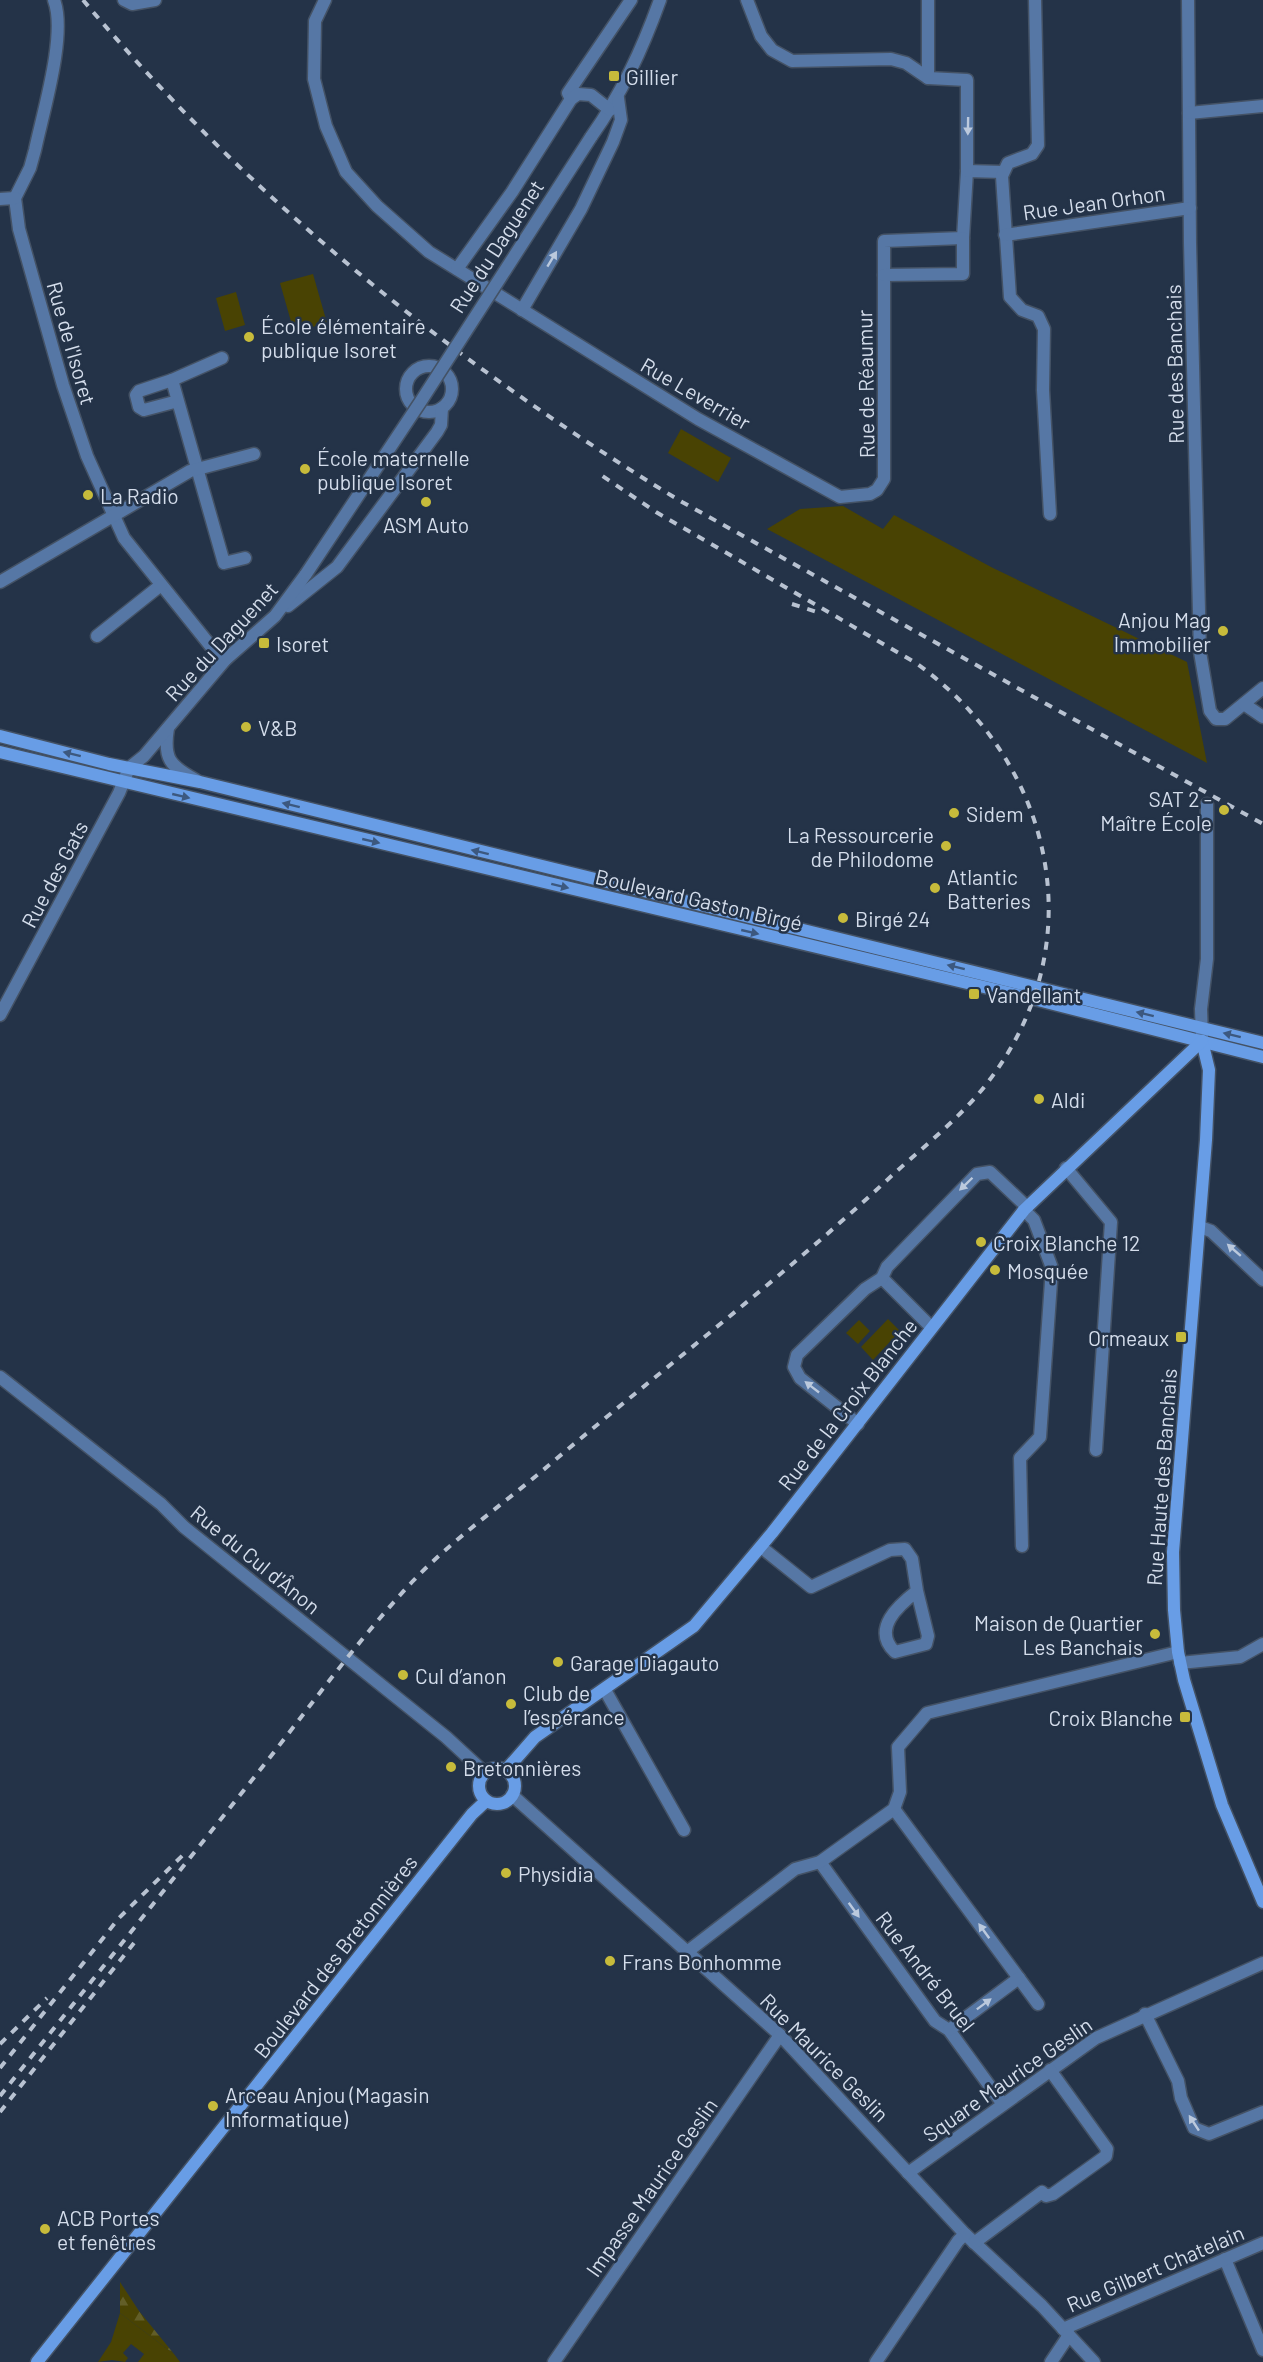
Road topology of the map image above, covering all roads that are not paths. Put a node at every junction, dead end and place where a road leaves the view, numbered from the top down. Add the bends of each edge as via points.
1 (54, 0) edge
2 (123, 0) edge
3 (154, 0) edge
4 (325, 0) edge
5 (631, 0) edge
6 (660, 0) edge
7 (747, 0) edge
8 (928, 0) edge
9 (1035, 0) edge
10 (1188, 0) edge
11 (928, 78) junction
12 (618, 98) junction
13 (571, 99) junction
14 (1263, 106) edge
15 (610, 110) junction
16 (1189, 113) junction
17 (967, 171) junction
18 (1003, 172) junction
19 (15, 198) junction
20 (0, 199) edge
21 (1190, 208) junction
22 (1005, 235) junction
23 (963, 238) junction
24 (457, 269) junction
25 (884, 275) junction
26 (522, 310) junction
27 (222, 358) dead end
28 (172, 380) junction
29 (178, 401) junction
30 (442, 408) dead end
31 (254, 454) dead end
32 (196, 469) junction
33 (877, 490) joint
34 (1050, 514) dead end
35 (114, 518) junction
36 (245, 558) dead end
37 (0, 581) edge
38 (161, 585) junction
39 (275, 616) junction
40 (97, 636) dead end
41 (226, 659) junction
42 (1263, 688) edge
43 (1244, 704) junction
44 (1263, 717) edge
45 (168, 727) junction
46 (0, 736) edge
47 (0, 752) edge
48 (129, 768) junction
49 (124, 782) junction
50 (200, 782) junction
51 (1207, 804) dead end
52 (0, 1015) edge
53 (1202, 1028) junction
54 (1202, 1041) junction
55 (1263, 1043) edge
56 (1263, 1057) edge
57 (1066, 1168) junction
58 (1025, 1208) junction
59 (1200, 1227) junction
60 (882, 1278) junction
61 (1263, 1280) edge
62 (931, 1327) junction
63 (0, 1377) edge
64 (858, 1424) junction
65 (1096, 1450) dead end
66 (1022, 1546) dead end
67 (761, 1547) junction
68 (917, 1591) junction
69 (1263, 1644) edge
70 (1179, 1658) junction
71 (605, 1690) junction
72 (506, 1770) junction
73 (485, 1773) junction
74 (512, 1795) junction
75 (486, 1801) junction
76 (894, 1809) junction
77 (684, 1830) dead end
78 (820, 1862) junction
79 (1263, 1902) edge
80 (687, 1952) junction
81 (1263, 1963) edge
82 (1018, 1978) junction
83 (1038, 2004) dead end
84 (1146, 2014) junction
85 (949, 2030) junction
86 (780, 2035) junction
87 (1050, 2070) junction
88 (1002, 2103) junction
89 (1263, 2112) edge
90 (908, 2173) junction
91 (970, 2238) junction
92 (1263, 2243) edge
93 (1225, 2259) junction
94 (1066, 2332) junction
95 (1263, 2350) edge
96 (37, 2362) edge
97 (554, 2362) edge
98 (876, 2362) edge
99 (1051, 2362) edge
100 (1094, 2362) edge

1 - 19 street via 59,17 58,38 33,159
2 - 3 street via 132,4
4 - 24 street, Rue Leverrier via 315,21 314,79 326,126 346,172 429,252
5 - 13 street via 568,93
6 - 12 street, Rue du Daguenet via 638,60
7 - 11 street via 760,36 772,50 792,61 891,59 906,63
8 - 11 street
9 - 18 street via 1038,145 1032,154 1010,162
10 - 16 street, Rue des Banchais
11 -> 17 street via 967,81
12 - 15 street, Rue du Daguenet
26 -> 12 street via 581,209 613,142 621,120
13 - 15 street via 578,94 591,94
13 - 24 street
14 - 16 street
15 - 39 street, Rue du Daguenet, bridge
16 - 21 street, Rue des Banchais
17 - 18 street
17 - 23 street
18 - 22 street
19 - 20 street
19 - 35 street, Rue de l'Isoret via 22,239 63,385 87,456
21 - 22 street, Rue Jean Orhon
21 - 43 street, Rue des Banchais via 1200,652 1210,711 1221,720
22 - 34 street via 1011,301 1038,316 1043,324
23 - 25 street, Rue de Réaumur via 885,241
23 - 25 street via 963,274
24 - 26 street, Rue Leverrier
25 - 33 street, Rue de Réaumur via 885,471
26 - 33 street, Rue Leverrier via 698,419 840,497 863,496
27 - 28 street
28 - 29 street
28 - 29 street via 140,391 136,397 144,410
29 - 32 street
30 - 39 street via 437,432 337,567
31 - 32 street
32 - 35 street
32 - 36 street via 224,563
35 - 37 street
35 - 38 street, Rue de l'Isoret via 124,538
38 - 40 street
38 - 41 street, Rue de l'Isoret via 217,654
39 - 41 street, Rue du Daguenet
41 - 45 street, Rue du Daguenet
42 - 43 street
43 - 44 street
45 - 48 street, Rue du Daguenet
45 - 50 street, Rue du Daguenet via 166,748 172,765
48 -> 46 street, Boulevard Gaston Birgé
47 - 49 street, Boulevard Gaston Birgé
48 - 49 street
48 - 50 street, Boulevard Gaston Birgé
49 - 52 street, Rue des Gats
49 -> 54 street, Boulevard Gaston Birgé
53 -> 50 street, Boulevard Gaston Birgé
51 - 53 street via 1207,959
53 - 54 street
55 -> 53 street, Boulevard Gaston Birgé
54 - 56 street, Boulevard Gaston Birgé
54 - 57 street, Rue de la Croix Blanche
54 - 59 street, Rue Haute des Banchais via 1209,1070
57 - 58 street, Rue de la Croix Blanche
57 - 65 street via 1111,1222
58 -> 60 street via 994,1174 981,1171 947,1202 887,1267
58 - 62 street, Rue de la Croix Blanche
58 - 66 street via 1034,1220 1052,1268 1040,1437 1020,1458
61 -> 59 street via 1211,1231
59 - 70 street, Rue Haute des Banchais via 1173,1552
60 - 62 street
64 -> 60 street via 800,1378 794,1363 808,1344 865,1289
62 - 64 street, Rue de la Croix Blanche
63 - 73 street, Rue du Cul d'Ânon via 161,1504 184,1527 446,1737
64 - 67 street, Rue de la Croix Blanche
67 - 68 street via 811,1587 890,1550 905,1549 912,1559
67 - 71 street, Rue de la Croix Blanche via 694,1626
68 - 68 street via 887,1621 889,1646 895,1652 926,1644 928,1636
69 - 70 street via 1240,1657
70 - 76 street via 927,1713 898,1747 900,1792
70 - 79 street, Rue Haute des Banchais via 1222,1804
71 - 72 street, Rue de la Croix Blanche via 535,1737
71 - 77 street
72 - 73 street via 493,1768
72 - 74 street via 515,1784
73 - 75 street via 479,1789
74 - 75 street via 501,1804
74 - 80 street, Rue Maurice Geslin
75 - 96 street, Boulevard des Bretonnières
76 - 78 street
82 -> 76 street
78 - 80 street via 795,1869
78 -> 85 street, Rue André Bruel via 935,2021
80 - 86 street, Rue Maurice Geslin
81 - 84 street, Square Maurice Geslin
82 - 83 street
85 -> 82 street
84 - 87 street, Square Maurice Geslin via 1096,2038
89 -> 84 street via 1209,2134 1194,2128 1180,2098 1178,2081
85 - 88 street, Rue André Bruel
86 - 90 street, Rue Maurice Geslin
86 - 97 street, Impasse Maurice Geslin
87 - 88 street, Square Maurice Geslin
87 - 91 street via 1107,2149 1106,2156 1053,2194 1046,2196 1042,2192
88 - 90 street, Square Maurice Geslin
90 - 91 street, Rue Maurice Geslin
91 - 94 street, Rue Maurice Geslin
91 - 98 street via 958,2241
92 - 93 street, Rue Gilbert Chatelain
93 - 94 street, Rue Gilbert Chatelain
93 - 95 street
94 - 99 street
94 - 100 street, Rue Maurice Geslin

